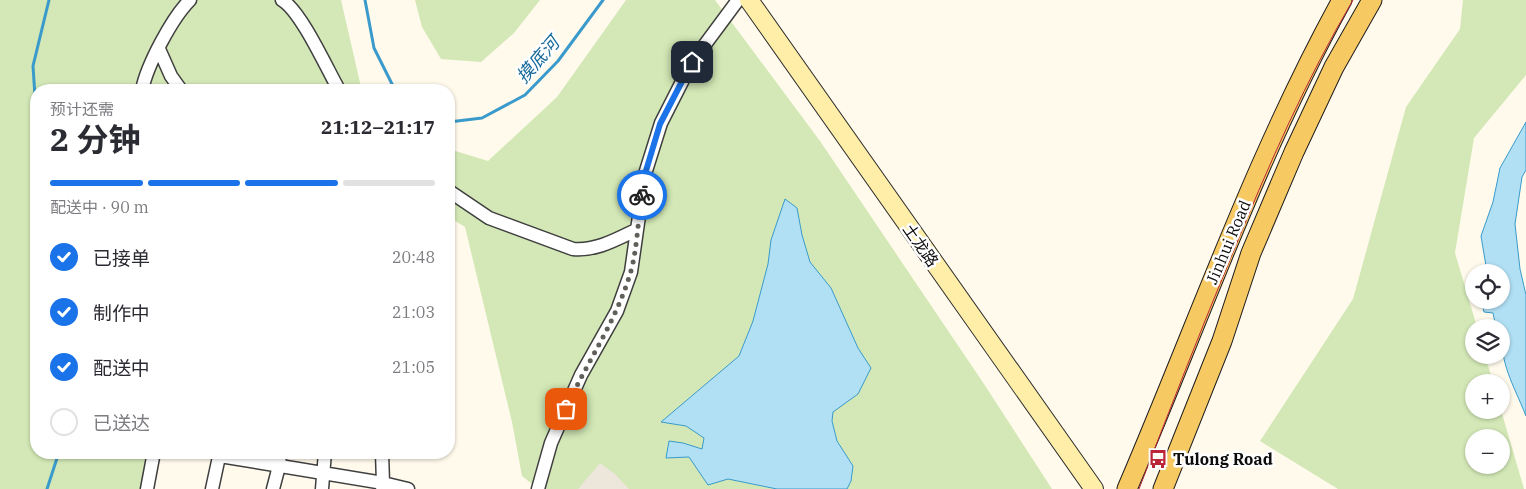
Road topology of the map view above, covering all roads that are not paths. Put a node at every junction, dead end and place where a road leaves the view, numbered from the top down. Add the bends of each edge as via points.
1 (190, 0) edge
2 (282, 0) edge
3 (738, 0) edge
4 (749, 0) edge
5 (1342, 0) edge
6 (1372, 0) edge
7 (159, 49) junction
8 (144, 84) edge
9 (177, 84) edge
10 (336, 84) edge
11 (455, 195) edge
12 (636, 230) junction
13 (153, 459) edge
14 (219, 459) edge
15 (245, 459) edge
16 (280, 459) edge
17 (324, 459) edge
18 (382, 459) edge
19 (279, 466) junction
20 (325, 474) junction
21 (382, 486) edge
22 (147, 489) edge
23 (212, 489) edge
24 (273, 489) edge
25 (322, 489) edge
26 (408, 489) edge
27 (538, 489) edge
28 (1094, 489) edge
29 (1127, 489) edge
30 (1163, 489) edge

1 - 7 street
2 - 10 street via 289,4 304,27
3 - 12 street via 692,62 660,124 645,174
4 - 28 street, 土龙路
5 - 29 main road, Jinhui Road via 1262,164
6 - 30 main road, Jinhui Road via 1334,67 1294,152 1251,253 1222,340
7 - 8 street
7 - 9 street
11 - 12 street via 489,218 573,249 602,246
12 - 27 street via 631,272 617,311 581,375 558,426
13 - 22 street
14 - 23 street
15 - 19 street
16 - 19 street
17 - 20 street
18 - 21 street
19 - 20 street
19 - 24 street
20 - 21 street
20 - 25 street
21 - 26 street

